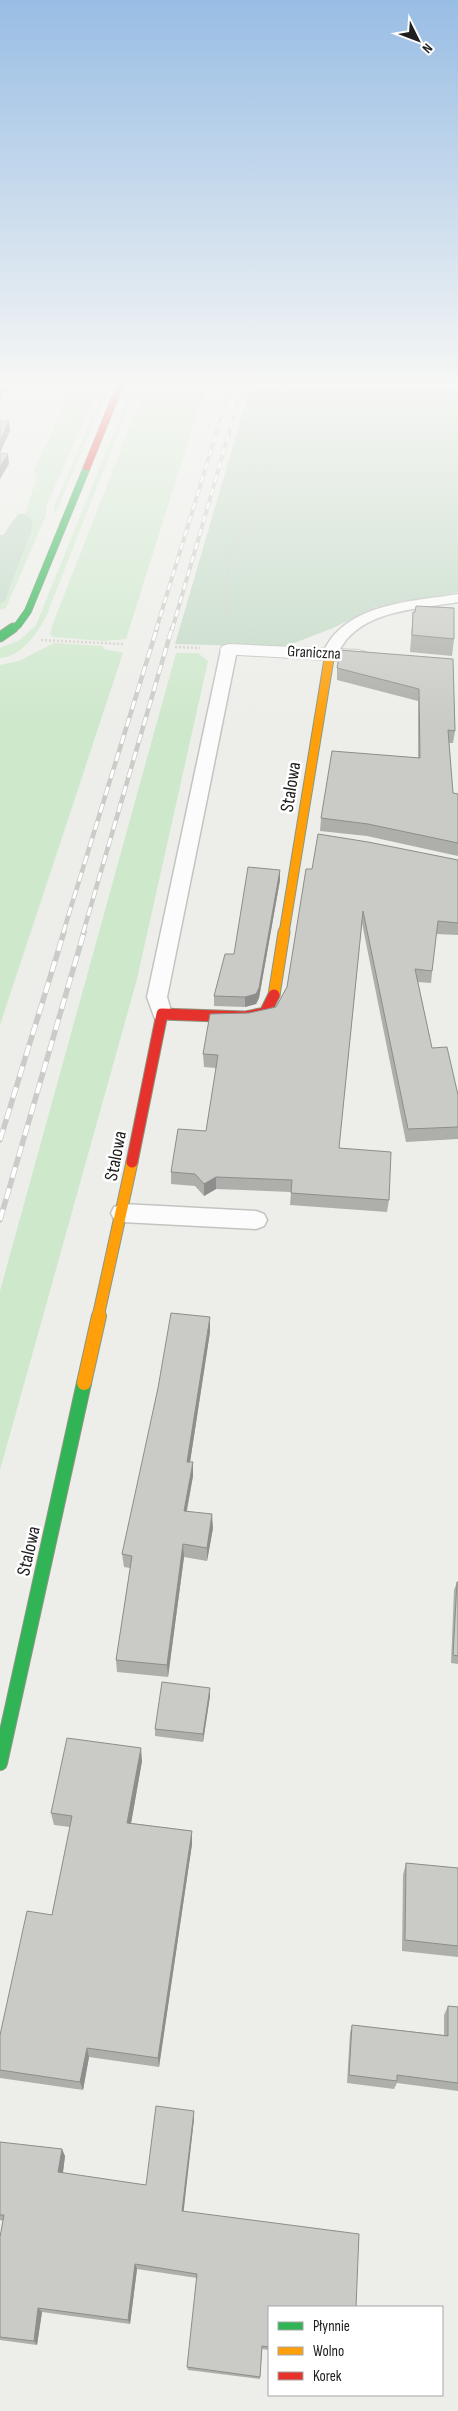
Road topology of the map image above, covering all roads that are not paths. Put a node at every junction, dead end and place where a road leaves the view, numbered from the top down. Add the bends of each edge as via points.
1 (73, 501) edge
2 (458, 598) edge
3 (0, 637) edge
4 (229, 650) joint
5 (330, 654) junction
6 (379, 658) edge
7 (300, 836) junction
8 (324, 838) edge
9 (162, 1014) junction
10 (122, 1213) junction
11 (256, 1220) dead end
12 (0, 1763) edge

1 - 3 street via 28,611 18,625
2 - 5 lane via 364,619 350,626 336,641
4 - 5 street, Graniczna
4 - 9 lane via 157,997
5 - 6 street, Graniczna
5 - 7 street, Stalowa
7 - 8 street
7 - 9 street, Stalowa via 272,999 265,1014 245,1017
9 - 10 street, Stalowa
10 - 11 lane
10 - 12 street, Stalowa

